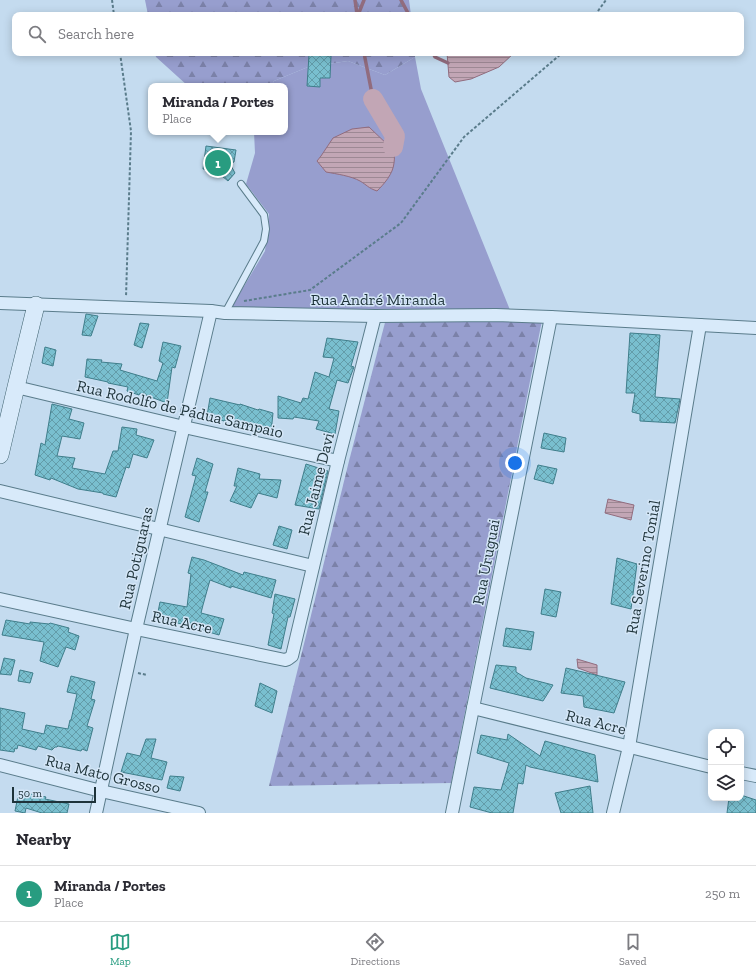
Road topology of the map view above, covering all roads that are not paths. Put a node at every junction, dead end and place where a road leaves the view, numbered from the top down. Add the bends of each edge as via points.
1 (241, 184) dead end
2 (0, 303) edge
3 (36, 305) junction
4 (228, 308) junction
5 (211, 311) junction
6 (375, 316) junction
7 (551, 316) junction
8 (700, 325) junction
9 (756, 328) edge
10 (16, 387) junction
11 (184, 427) junction
12 (0, 455) edge
13 (338, 460) junction
14 (0, 491) edge
15 (159, 529) junction
16 (313, 566) junction
17 (0, 599) edge
18 (136, 629) junction
19 (288, 659) joint
20 (474, 708) junction
21 (629, 747) junction
22 (0, 765) edge
23 (708, 766) edge
24 (744, 774) edge
25 (756, 776) edge
26 (101, 791) junction
27 (96, 813) edge
28 (199, 813) edge
29 (452, 813) edge
30 (613, 813) edge

1 - 4 lane via 264,215 266,229 264,241
2 - 3 street, Rua André Miranda
3 - 5 street, Rua André Miranda
3 - 10 street
4 - 5 street, Rua André Miranda
4 - 6 street, Rua André Miranda
5 - 11 street, Rua Potiguaras
6 - 7 street, Rua André Miranda
6 - 13 street, Rua Jaime Davi
7 - 8 street, Rua André Miranda
7 - 20 street, Rua Uruguai
8 - 9 street, Rua André Miranda
8 - 21 street, Rua Severino Tonial
10 - 11 street, Rua Rodolfo de Pádua Sampaio
10 - 12 street
11 - 13 street, Rua Rodolfo de Pádua Sampaio
11 - 15 street, Rua Potiguaras
13 - 16 street, Rua Jaime Davi
14 - 15 street
15 - 16 street
15 - 18 street, Rua Potiguaras
16 - 19 street, Rua Jaime Davi via 292,656
17 - 18 street, Rua Acre
18 - 19 street, Rua Acre
18 - 26 street, Rua Potiguaras
20 - 21 street, Rua Acre
20 - 29 street, Rua Uruguai
21 - 23 street, Rua Acre
21 - 30 street, Rua Severino Tonial
22 - 26 street, Rua Mato Grosso
24 - 25 street
26 - 27 street, Rua Potiguaras
26 - 28 street, Rua Mato Grosso

